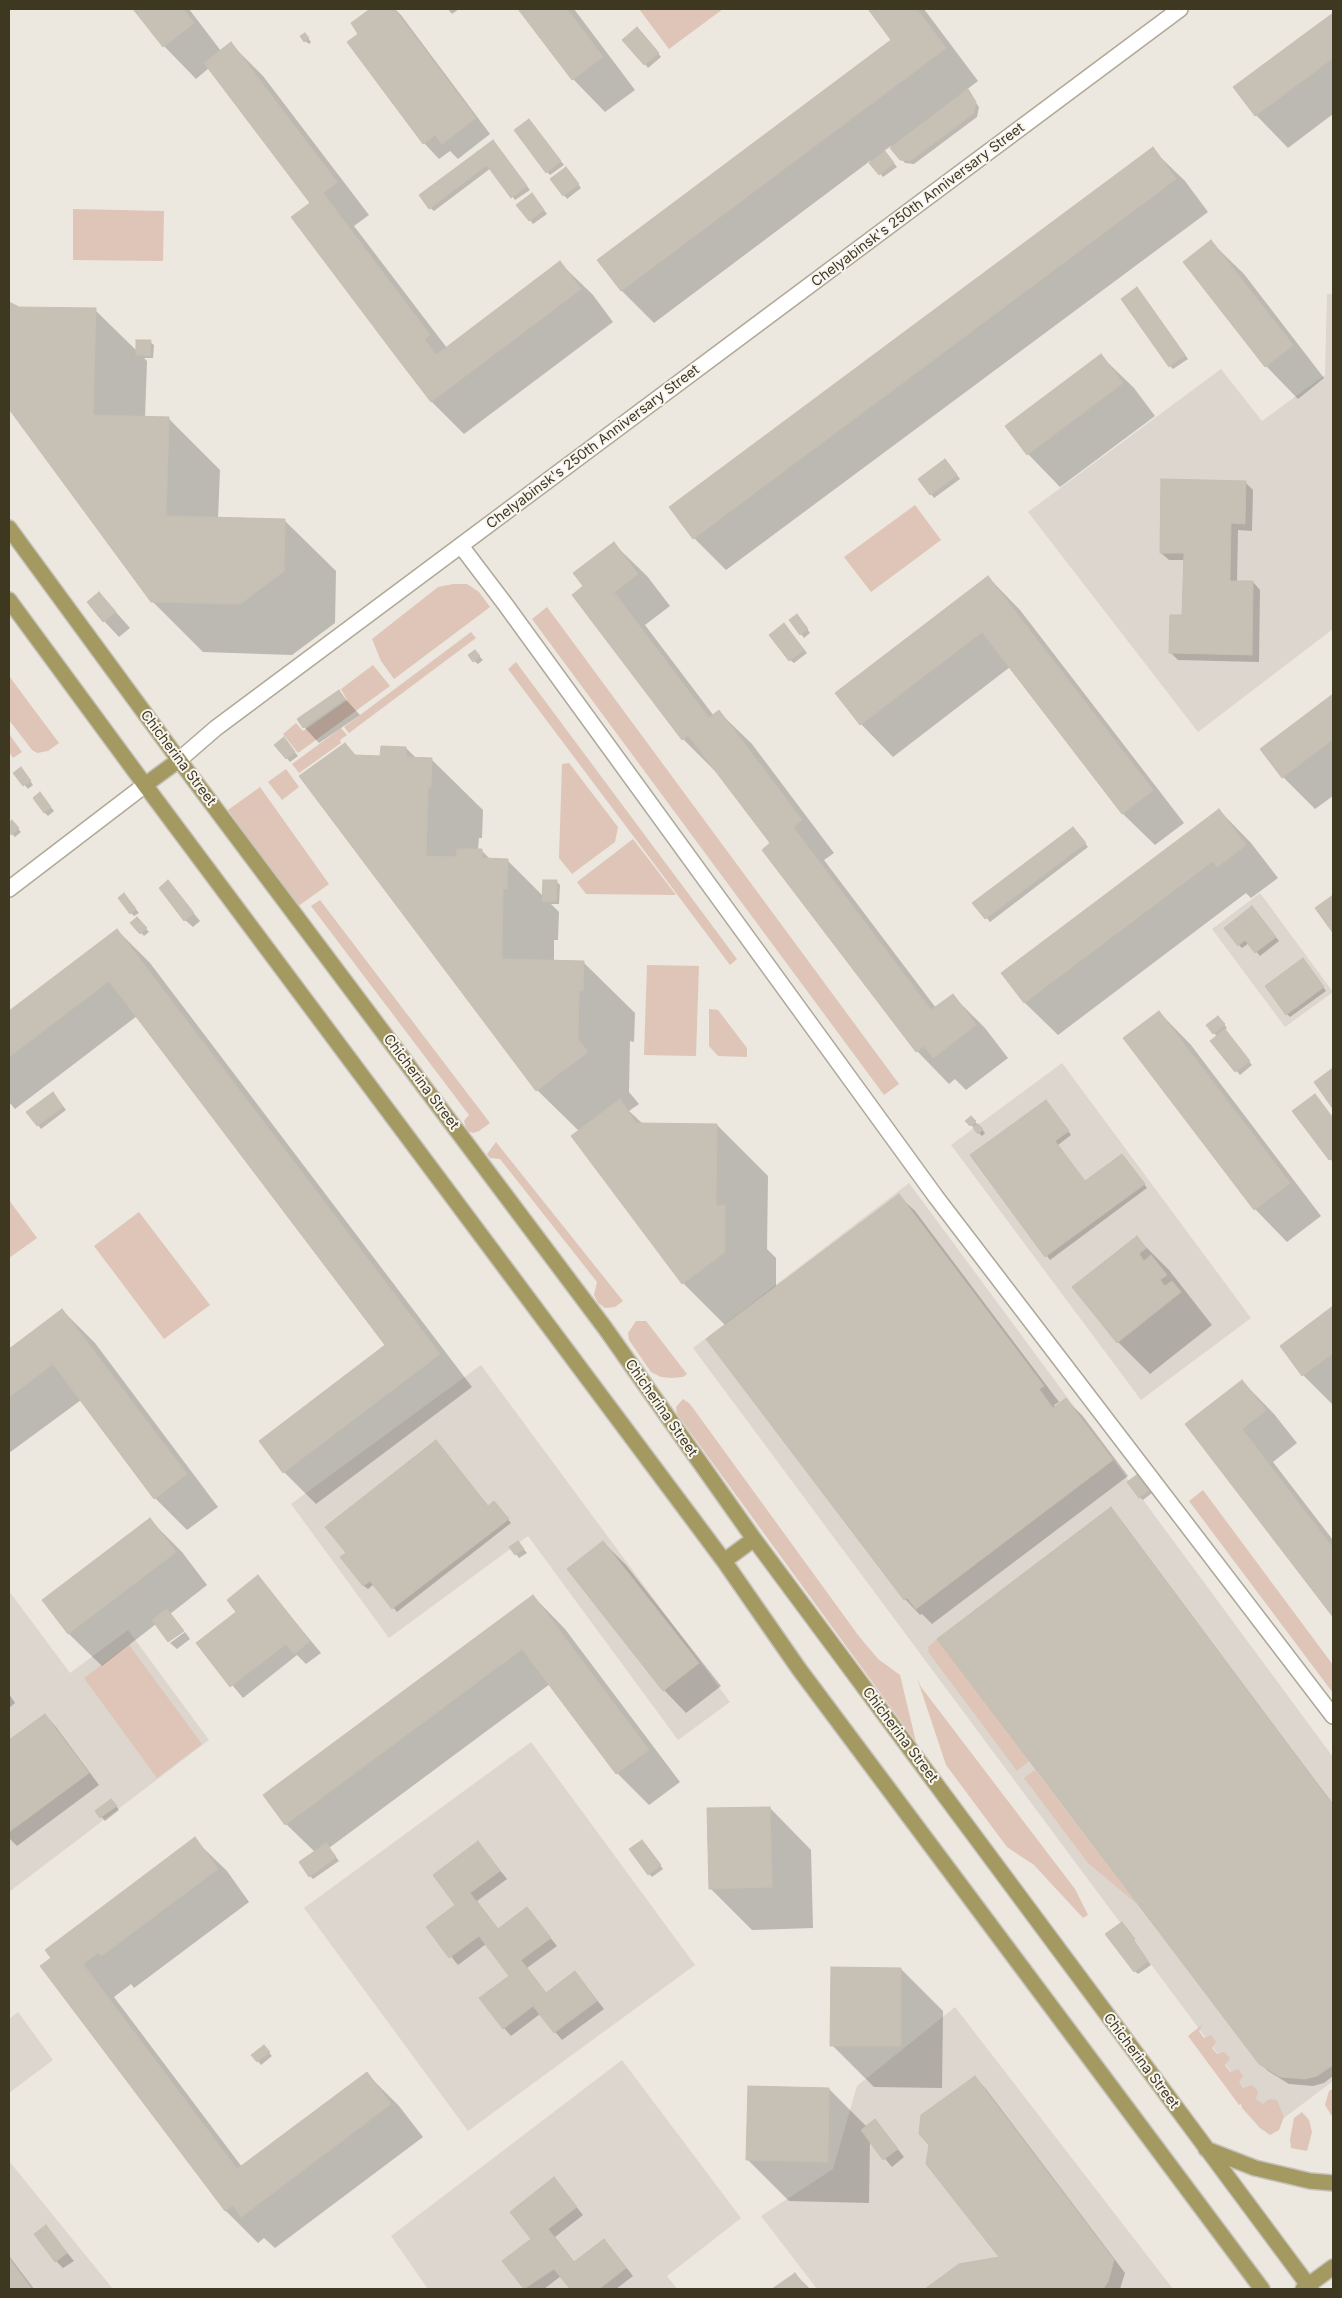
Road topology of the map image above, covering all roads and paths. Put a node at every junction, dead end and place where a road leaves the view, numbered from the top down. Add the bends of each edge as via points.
1 (1180, 9) edge
2 (9, 528) edge
3 (461, 546) junction
4 (9, 600) edge
5 (179, 760) junction
6 (145, 785) junction
7 (9, 889) edge
8 (754, 1539) junction
9 (724, 1562) junction
10 (1333, 1716) edge
11 (1206, 2149) junction
12 (1333, 2183) edge
13 (1333, 2267) edge
14 (1307, 2288) edge
15 (1262, 2289) edge

1 - 3 street, Chelyabinsk's 250th Anniversary Street
2 - 5 main road, Chicherina Street
3 - 5 street, Chelyabinsk's 250th Anniversary Street via 216,728
3 - 10 street via 936,1197
4 - 6 main road
5 - 6 main road, Chelyabinsk's 250th Anniversary Street
5 - 8 main road, Chicherina Street via 605,1328
6 - 7 street, Chelyabinsk's 250th Anniversary Street
6 - 9 main road
8 - 9 main road
8 - 11 main road, Chicherina Street
9 - 15 main road via 799,1669
11 - 12 main road via 1255,2168
11 - 14 main road, Chicherina Street
13 - 14 main road

